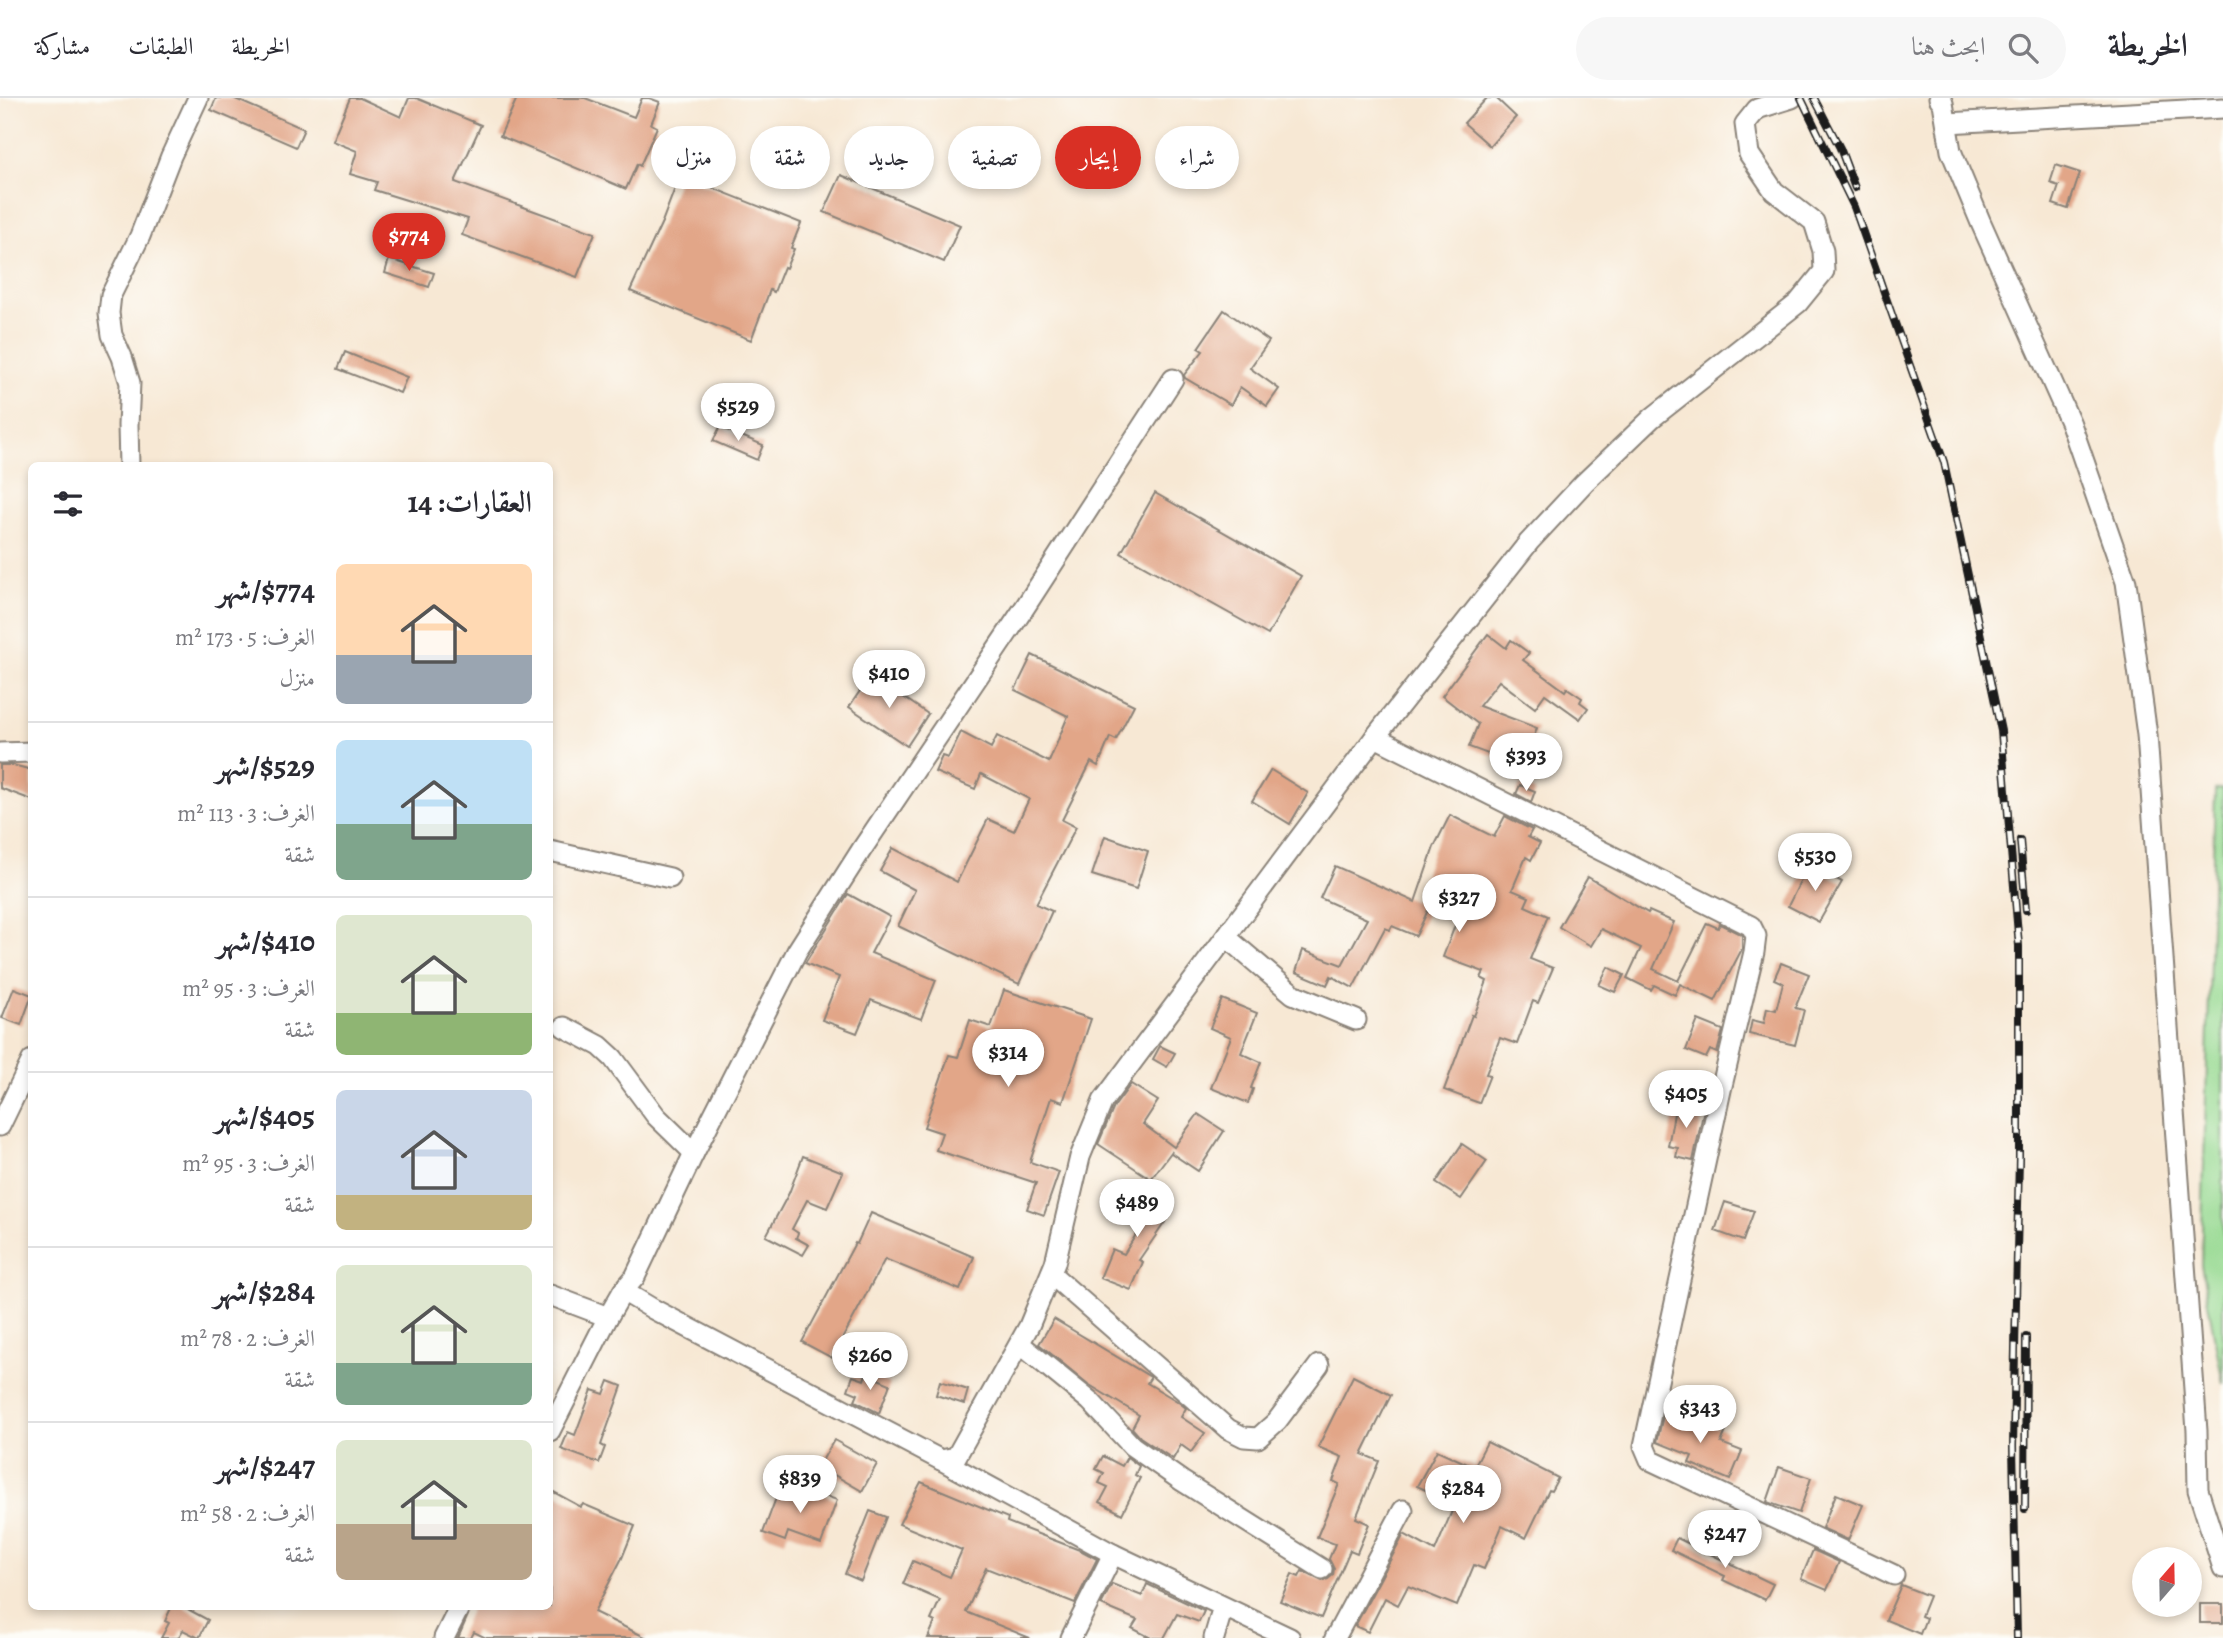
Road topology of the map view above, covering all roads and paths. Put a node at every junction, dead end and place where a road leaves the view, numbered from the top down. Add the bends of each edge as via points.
1 (198, 98) edge
2 (1792, 98) edge
3 (1939, 98) edge
4 (2223, 108) edge
5 (1947, 124) junction
6 (1173, 379) dead end
7 (129, 462) edge
8 (1375, 737) junction
9 (28, 752) edge
10 (0, 753) edge
11 (553, 852) edge
12 (670, 878) dead end
13 (1226, 937) junction
14 (1356, 1020) dead end
15 (564, 1027) dead end
16 (28, 1068) edge
17 (0, 1126) edge
18 (694, 1153) junction
19 (1051, 1274) junction
20 (623, 1292) junction
21 (553, 1296) edge
22 (608, 1317) junction
23 (1020, 1343) junction
24 (1319, 1365) dead end
25 (553, 1425) edge
26 (941, 1460) junction
27 (1403, 1510) dead end
28 (1113, 1553) junction
29 (1322, 1569) dead end
30 (2223, 1569) edge
31 (1894, 1575) dead end
32 (1223, 1607) junction
33 (458, 1610) edge
34 (1343, 1636) edge
35 (444, 1638) edge
36 (1072, 1638) edge
37 (1214, 1638) edge
38 (1290, 1638) edge

1 - 7 street via 111,295 112,335 130,383
2 - 8 street via 1757,109 1745,124 1749,154 1774,191 1814,222 1824,271 1798,303 1652,418 1584,483 1529,542
3 - 5 street
4 - 5 street
5 - 30 street via 1951,151 2071,424 2126,582 2147,735 2198,1490
6 - 18 street via 797,951
8 - 13 street
8 - 31 street via 1751,926 1756,936 1754,952 1644,1446 1650,1460
9 - 10 street
11 - 12 street
13 - 14 street via 1293,994
13 - 19 street via 1103,1101 1080,1157
15 - 18 street via 613,1058 656,1116
16 - 17 street
18 - 20 street via 635,1277
19 - 23 street
19 - 24 street via 1228,1429 1244,1437 1258,1438 1277,1421
20 - 22 street
20 - 26 street
21 - 22 street
22 - 25 street
23 - 26 street via 957,1457
23 - 29 street via 1090,1401 1132,1446
26 - 28 street
27 - 34 street
28 - 32 street
28 - 36 street
32 - 37 street
32 - 38 street
33 - 35 street

